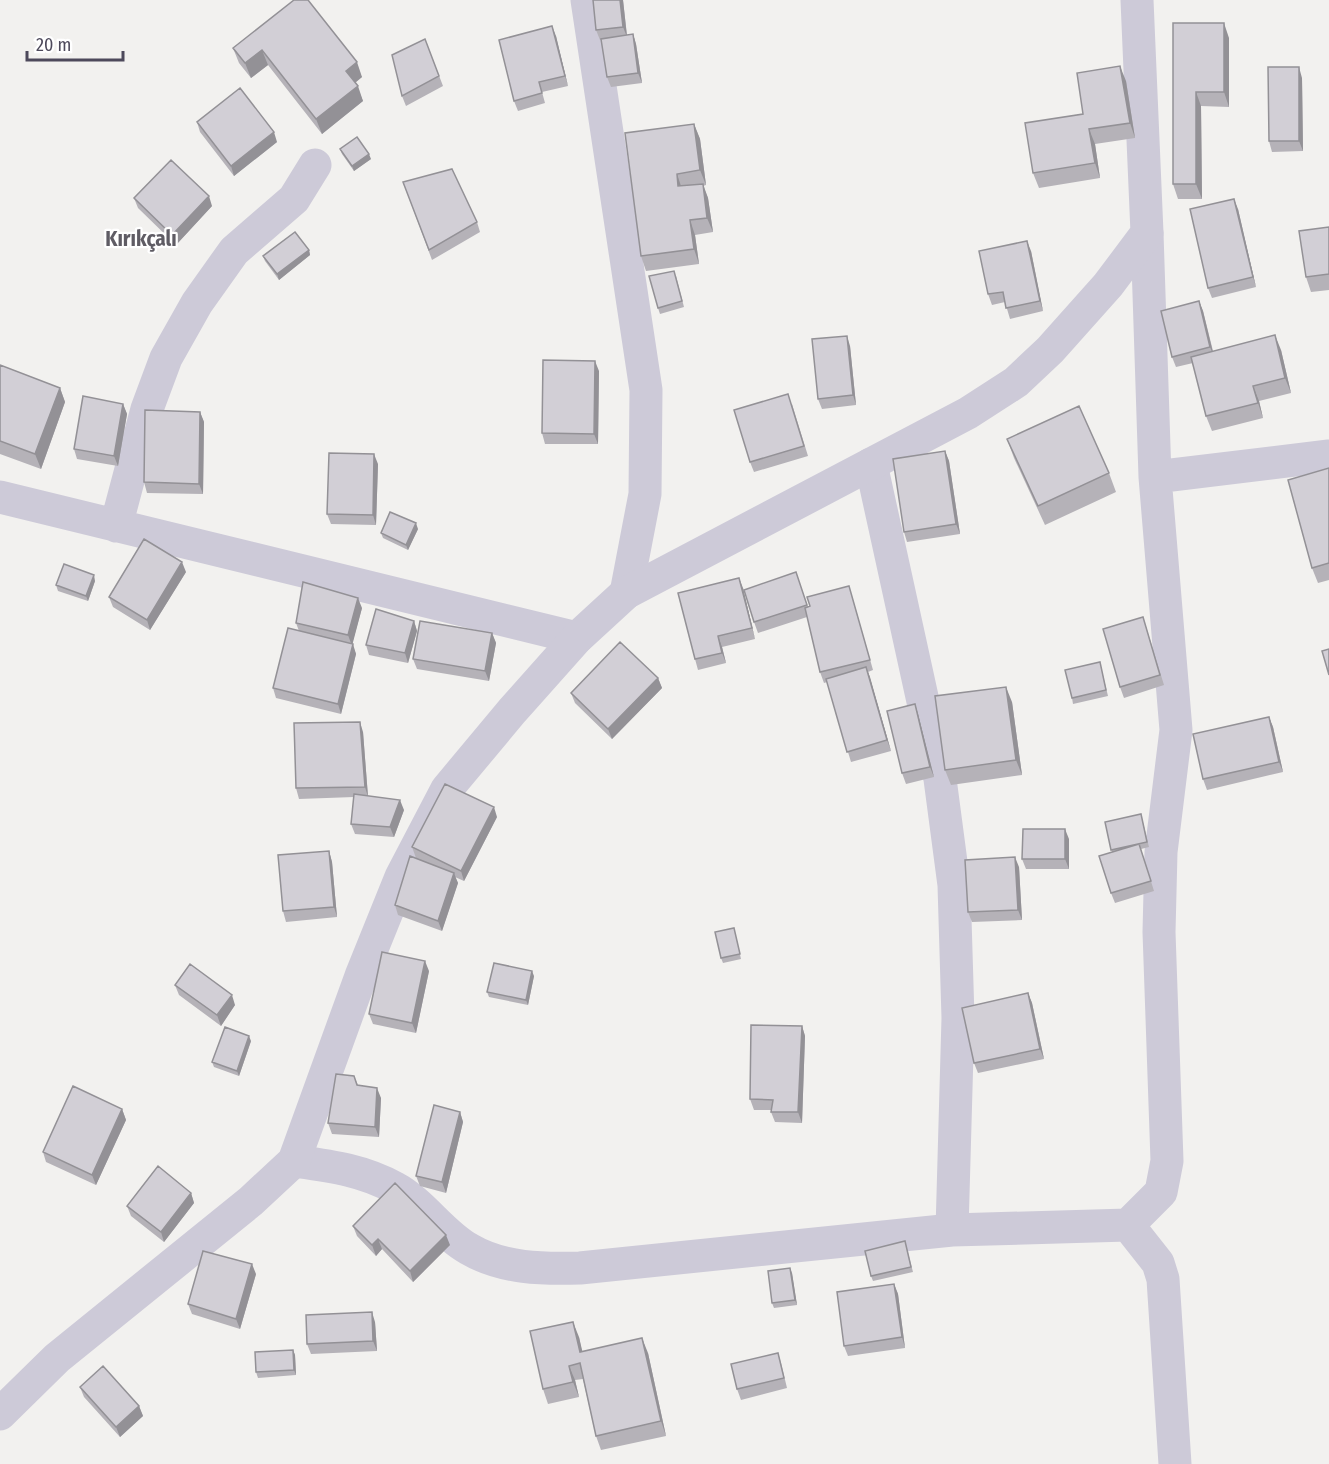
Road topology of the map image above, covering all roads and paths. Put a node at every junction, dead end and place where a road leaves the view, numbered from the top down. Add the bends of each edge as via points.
1 (587, 0) edge
2 (1137, 0) edge
3 (315, 165) dead end
4 (1147, 233) junction
5 (1329, 456) edge
6 (871, 464) junction
7 (1155, 477) junction
8 (0, 497) edge
9 (116, 526) junction
10 (626, 593) junction
11 (578, 638) junction
12 (294, 1161) junction
13 (1128, 1225) junction
14 (952, 1230) junction
15 (0, 1414) edge
16 (1174, 1464) edge

1 - 10 street via 646,390 645,494
2 - 4 street
3 - 9 street via 294,199 234,251 197,303 166,358 147,410
4 - 6 street via 1076,322 1016,382 968,413
4 - 7 street
5 - 7 street
6 - 10 street
6 - 14 street via 940,779 954,885 958,1018
7 - 13 street via 1176,730 1161,852 1159,921 1167,1161 1161,1192
8 - 9 street
9 - 11 street
10 - 11 street
11 - 12 street via 447,789 401,877
12 - 14 street via 351,1169 397,1188 468,1249 536,1269 580,1268
12 - 15 street via 251,1201 57,1358
13 - 14 street
13 - 16 street via 1158,1263 1163,1278

